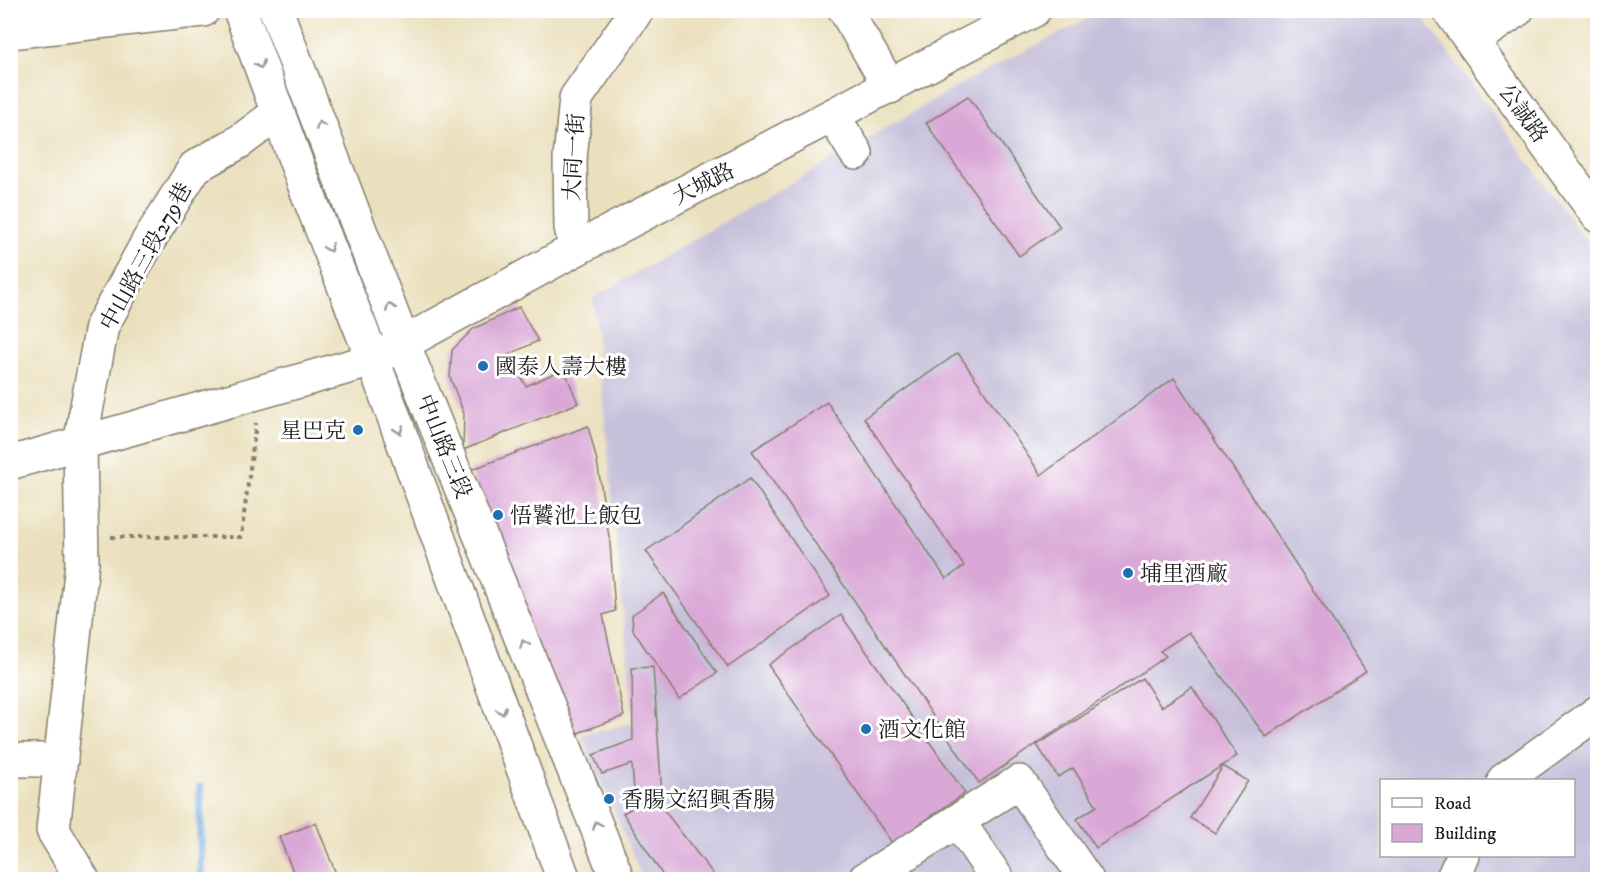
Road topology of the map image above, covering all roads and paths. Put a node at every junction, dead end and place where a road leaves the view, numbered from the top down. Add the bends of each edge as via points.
1 (203, 10) edge
2 (240, 10) edge
3 (276, 10) edge
4 (637, 10) edge
5 (844, 10) edge
6 (1034, 10) edge
7 (1449, 10) edge
8 (1517, 10) edge
9 (10, 32) edge
10 (1473, 42) junction
11 (890, 87) junction
12 (278, 113) junction
13 (832, 116) junction
14 (856, 153) dead end
15 (1598, 216) edge
16 (576, 249) junction
17 (403, 343) junction
18 (374, 360) junction
19 (260, 393) junction
20 (80, 444) junction
21 (10, 463) edge
22 (81, 537) junction
23 (1598, 712) edge
24 (10, 760) edge
25 (61, 760) junction
26 (1505, 779) edge
27 (958, 821) junction
28 (1462, 857) edge
29 (83, 879) edge
30 (564, 879) edge
31 (618, 879) edge
32 (864, 879) edge
33 (998, 879) edge
34 (1087, 879) edge
35 (1452, 879) edge

1 - 9 street
2 -> 12 street, 中山路三段
17 -> 3 street, 中山路三段
4 - 16 street, 大同一街 via 576,98 570,159 571,227
5 - 11 street
6 - 11 street, 大城路
7 - 10 street, 公誠路
8 - 10 street
10 - 15 street, 公誠路
11 - 13 street, 大城路
12 -> 18 street, 中山路三段
12 - 20 street, 中山路三段279巷 via 239,142 195,167 149,240 102,326
13 - 14 street
13 - 16 street, 大城路
16 - 17 street, 大城路
17 - 18 street, 大城路
31 -> 17 street, 中山路三段
18 - 19 street, 大城路
18 -> 30 street, 中山路三段
19 - 20 street, 大城路
19 - 22 path via 242,537
20 - 21 street, 大城路
20 - 22 street, 中山路三段279巷
22 - 25 street, 中山路三段279巷 via 82,563
23 - 26 street
24 - 25 street
25 - 29 street, 中山路三段279巷 via 53,830
27 - 32 street
27 - 33 street
27 - 34 street via 1019,782
28 - 35 street

